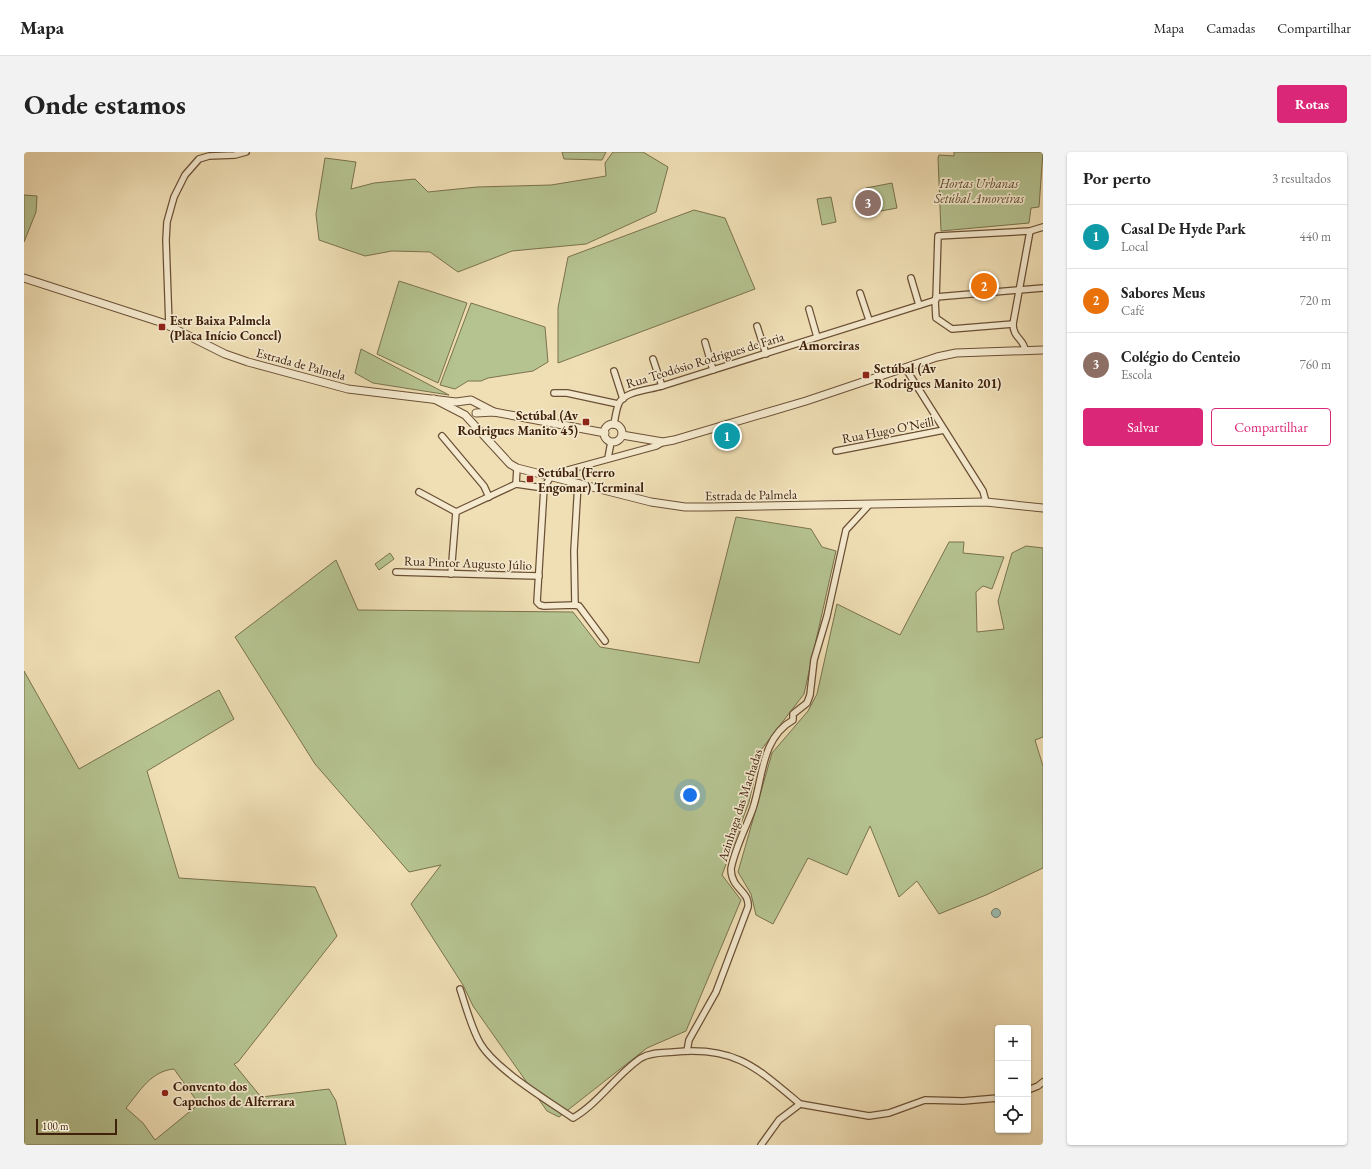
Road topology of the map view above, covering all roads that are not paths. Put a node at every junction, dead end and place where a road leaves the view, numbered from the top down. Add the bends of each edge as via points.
1 (246, 152) edge
2 (1043, 227) edge
3 (1030, 231) junction
4 (24, 278) edge
5 (911, 278) dead end
6 (1043, 288) edge
7 (1019, 289) junction
8 (860, 293) dead end
9 (936, 299) junction
10 (919, 305) junction
11 (808, 309) dead end
12 (869, 320) junction
13 (1012, 324) junction
14 (169, 326) junction
15 (757, 326) dead end
16 (817, 337) junction
17 (705, 342) dead end
18 (1025, 350) junction
19 (1043, 350) edge
20 (766, 354) junction
21 (653, 359) dead end
22 (906, 369) junction
23 (713, 370) junction
24 (614, 371) dead end
25 (662, 386) junction
26 (554, 393) dead end
27 (622, 398) junction
28 (434, 399) junction
29 (466, 400) junction
30 (476, 402) junction
31 (618, 404) junction
32 (494, 412) junction
33 (476, 414) junction
34 (464, 415) junction
35 (614, 425) junction
36 (944, 430) junction
37 (480, 431) junction
38 (605, 433) junction
39 (622, 435) junction
40 (442, 436) dead end
41 (611, 442) junction
42 (663, 442) junction
43 (836, 451) dead end
44 (608, 458) junction
45 (517, 468) junction
46 (551, 476) junction
47 (516, 484) junction
48 (578, 484) junction
49 (544, 488) junction
50 (419, 492) dead end
51 (489, 497) junction
52 (986, 502) junction
53 (869, 505) junction
54 (1043, 508) edge
55 (456, 512) junction
56 (396, 572) dead end
57 (451, 574) junction
58 (539, 576) junction
59 (575, 605) junction
60 (605, 641) dead end
61 (460, 989) dead end
62 (687, 1051) junction
63 (1043, 1082) edge
64 (1031, 1089) edge
65 (995, 1098) edge
66 (800, 1104) junction
67 (761, 1145) edge

1 - 14 street via 203,157 191,167 179,186 166,222
2 - 3 street
3 - 7 street
3 - 9 street via 938,236
4 - 14 street, Estrada de Palmela
5 - 10 street
6 - 7 street, Rua Teodósio Rodrigues de Faria
7 - 9 street, Rua Teodósio Rodrigues de Faria
7 - 13 street
8 - 12 street
9 - 10 street, Rua Teodósio Rodrigues de Faria
9 - 13 street via 936,318 952,329
10 - 12 street, Rua Teodósio Rodrigues de Faria
11 - 16 street
12 - 16 street, Rua Teodósio Rodrigues de Faria
13 - 18 street via 1014,334 1024,345
14 - 28 street, Estrada de Palmela via 225,354 248,362 348,389
15 - 20 street
16 - 20 street, Rua Teodósio Rodrigues de Faria
17 - 23 street
18 - 19 street
18 - 22 street via 956,353
20 - 23 street, Rua Teodósio Rodrigues de Faria
21 - 25 street
22 - 36 street
22 - 42 street
23 - 25 street, Rua Teodósio Rodrigues de Faria
24 - 27 street
25 - 27 street, Rua Teodósio Rodrigues de Faria
26 - 31 street via 567,393
27 - 31 street, Rua Teodósio Rodrigues de Faria
28 - 29 street, Estrada de Palmela via 456,402
28 - 34 street, Estrada de Palmela
29 - 30 street
29 - 34 street via 461,406
30 - 32 street
30 - 33 street
31 - 35 street, Rua Teodósio Rodrigues de Faria
32 - 33 street
32 - 38 street
33 - 34 street
33 - 37 street, Estrada de Palmela
34 - 37 street, Estrada de Palmela
35 - 38 street via 609,426
35 - 39 street via 621,429
36 - 43 street, Rua Hugo O'Neill
36 - 52 street via 983,491
37 - 45 street, Estrada de Palmela via 510,464
38 - 41 street
39 - 41 street via 617,441
39 - 42 street
40 - 51 street via 484,486
41 - 44 street
42 - 44 street
44 - 46 street
45 - 46 street, Estrada de Palmela
45 - 47 street
46 - 48 street, Estrada de Palmela
46 - 49 street
47 - 49 street
47 - 51 street
48 - 53 street, Estrada de Palmela via 651,502 685,507
48 - 59 street via 574,551
49 - 58 street
50 - 55 street
51 - 55 street
52 - 53 street, Estrada de Palmela
52 - 54 street, Estrada de Palmela
53 - 62 street, Azinhaga das Machadas via 846,530 827,616 814,660 807,703 793,714 793,720 786,724 770,746 762,766 754,806 731,869 732,880 747,897 748,907 716,992 689,1040
55 - 57 street
56 - 57 street, Rua Pintor Augusto Júlio
57 - 58 street, Rua Pintor Augusto Júlio
58 - 59 street via 537,602 540,605
59 - 60 street via 584,611
61 - 62 street via 476,1036 487,1054 573,1118 641,1059 653,1054
62 - 66 street via 714,1051 742,1060 760,1071
63 - 64 street
65 - 66 street via 970,1101 925,1100 889,1113 869,1116
66 - 67 street via 779,1120

